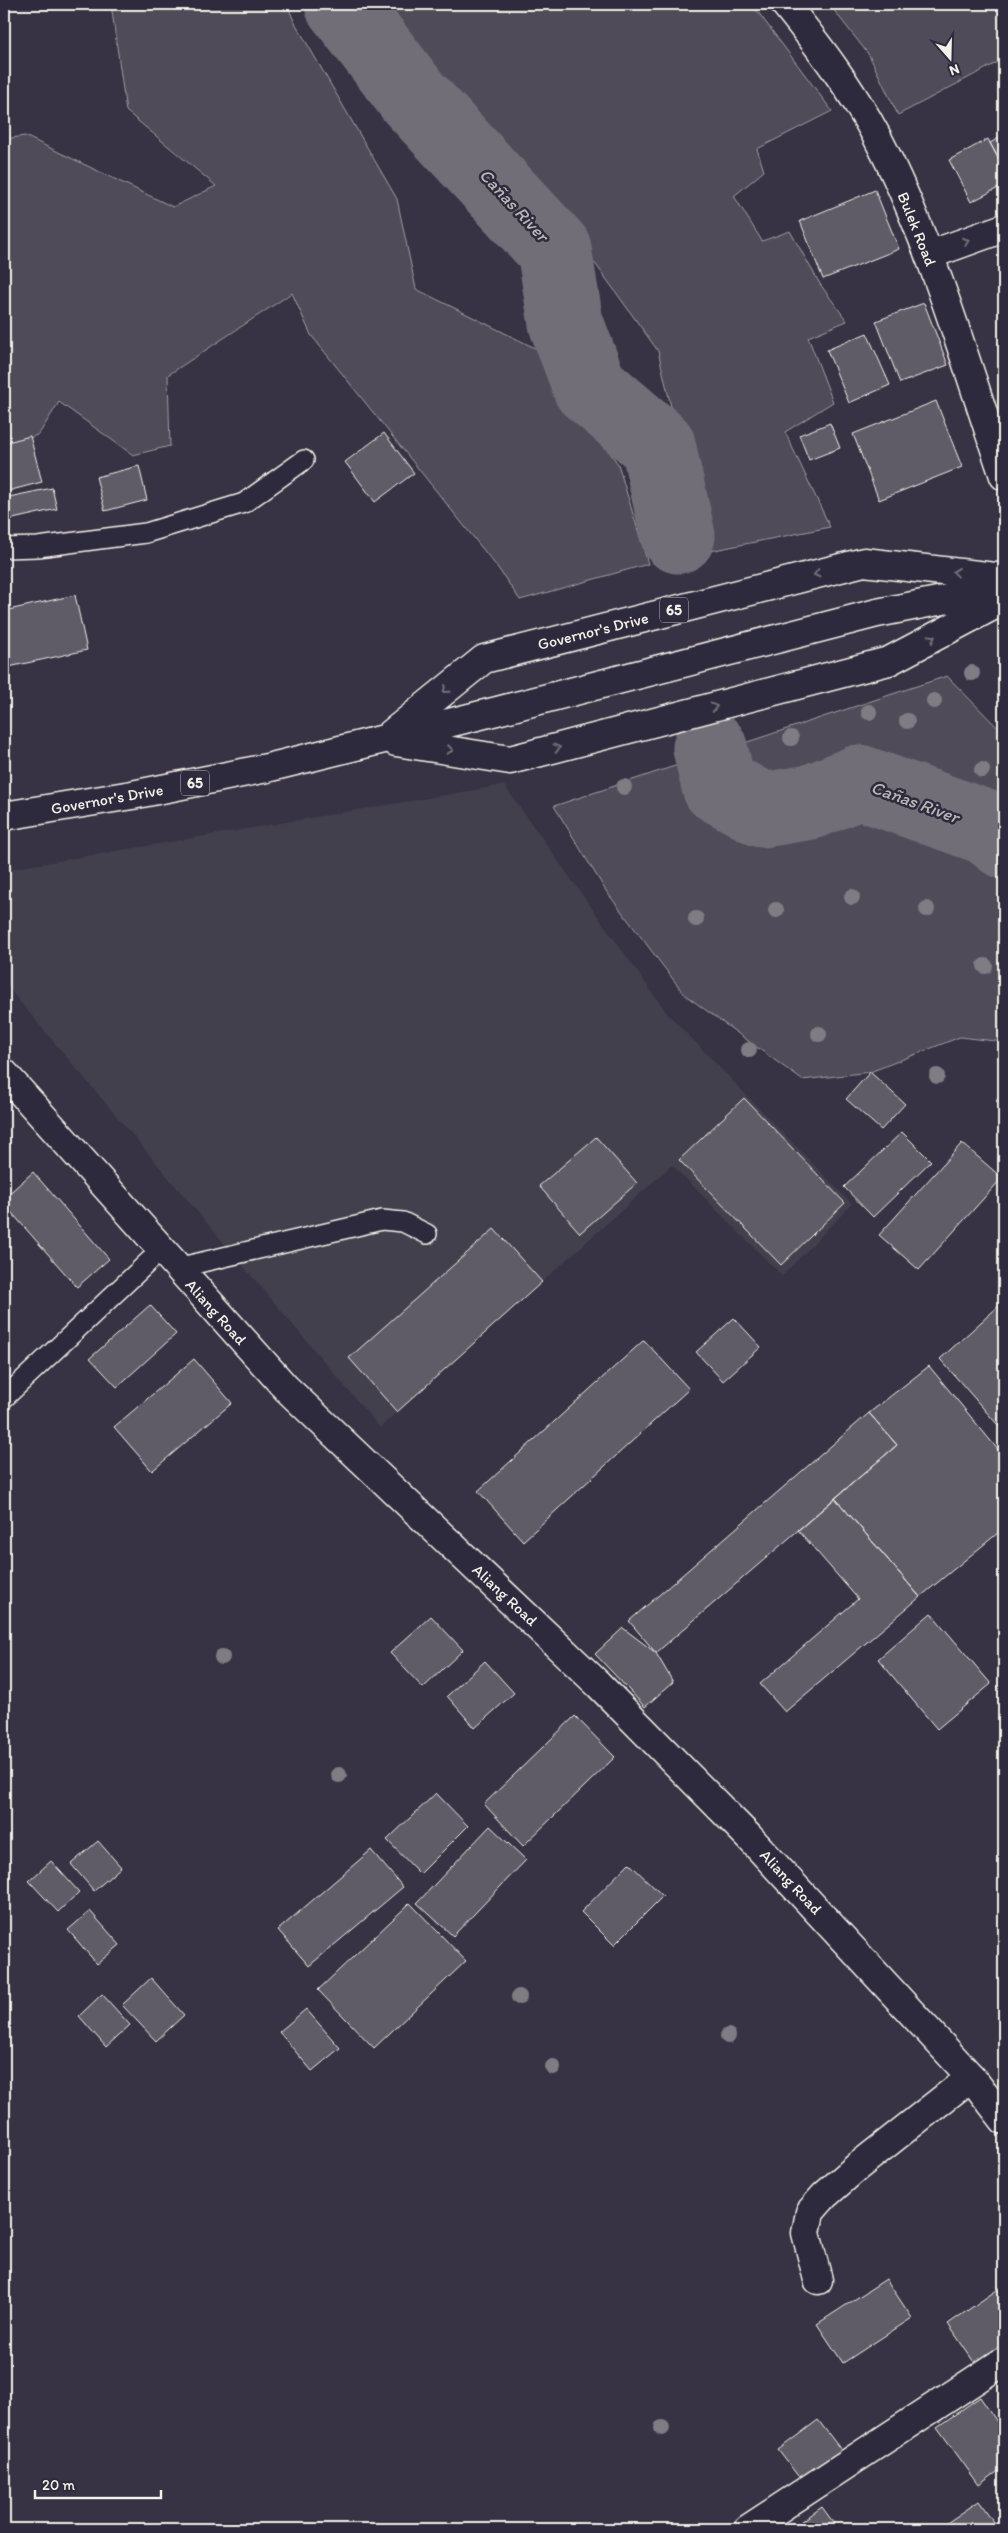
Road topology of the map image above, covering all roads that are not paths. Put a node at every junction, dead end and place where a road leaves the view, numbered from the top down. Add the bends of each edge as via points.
1 (785, 4) edge
2 (1004, 228) edge
3 (929, 255) junction
4 (304, 460) dead end
5 (1004, 476) edge
6 (4, 548) edge
7 (1004, 578) edge
8 (1004, 588) edge
9 (1004, 600) edge
10 (384, 740) junction
11 (4, 816) edge
12 (4, 1073) edge
13 (427, 1234) dead end
14 (169, 1259) junction
15 (4, 1398) edge
16 (971, 2077) junction
17 (1004, 2120) edge
18 (818, 2280) dead end
19 (1004, 2361) edge
20 (748, 2529) edge

1 - 3 main road, Bulek Road via 844,83 875,134
3 -> 2 main road
3 - 5 main road, Bulek Road
4 - 6 lane via 244,503 155,530 38,547
7 -> 10 main road, Governor's Drive / 65 via 864,562 484,659
8 - 10 main road, Governor's Drive / 65 via 877,613
10 -> 9 main road, Governor's Drive / 65 via 510,760 889,661
10 - 11 main road, Governor's Drive / 65 via 267,768
12 - 14 main road, Aliang Road
13 - 14 lane via 403,1222 382,1220
14 - 15 lane
14 - 16 main road, Aliang Road via 286,1388 598,1684 749,1837
16 - 17 main road, Aliang Road
16 - 18 main road via 857,2167 810,2212 806,2233
19 - 20 main road

